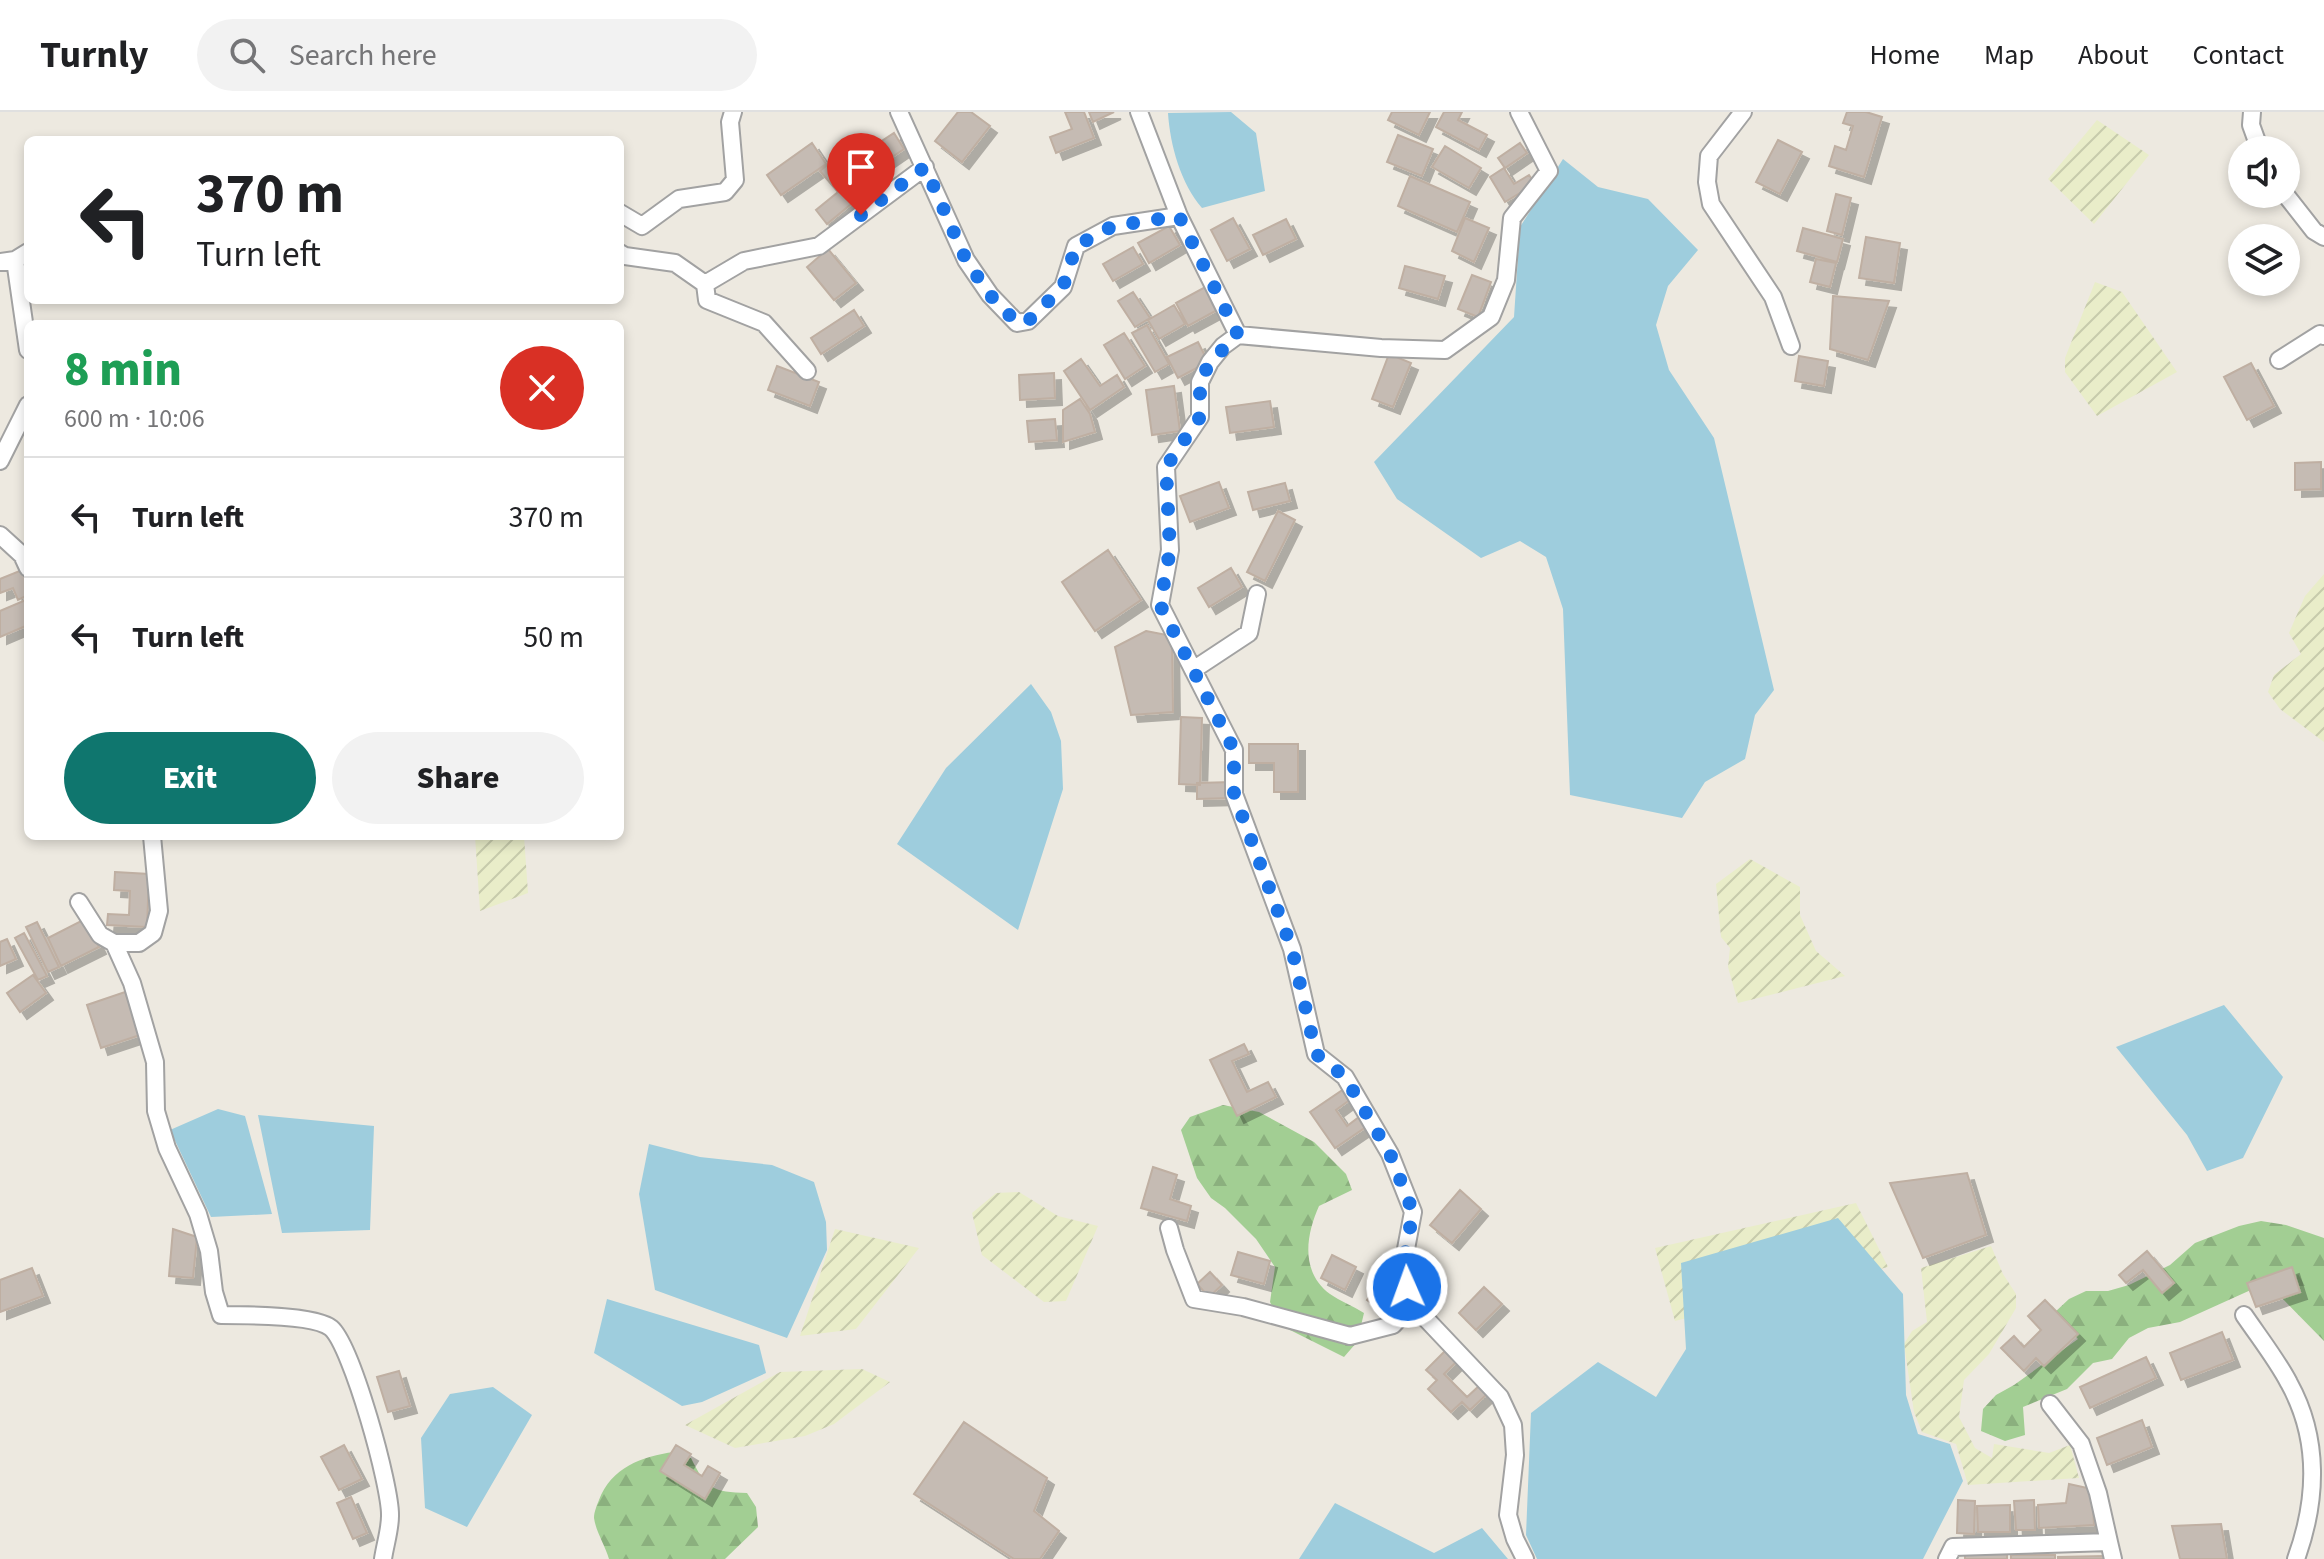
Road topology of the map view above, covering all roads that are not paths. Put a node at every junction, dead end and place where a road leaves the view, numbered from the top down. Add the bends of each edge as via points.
1 (733, 112) edge
2 (899, 112) edge
3 (1139, 112) edge
4 (1519, 112) edge
5 (1743, 112) edge
6 (2252, 112) edge
7 (2255, 136) edge
8 (925, 167) junction
9 (2296, 208) edge
10 (624, 215) edge
11 (1179, 216) junction
12 (2324, 237) edge
13 (624, 255) edge
14 (14, 258) edge
15 (705, 284) junction
16 (24, 324) edge
17 (1238, 335) junction
18 (2324, 336) edge
19 (1791, 346) dead end
20 (2279, 360) dead end
21 (807, 371) dead end
22 (24, 413) edge
23 (0, 461) edge
24 (0, 535) edge
25 (24, 559) edge
26 (1257, 594) dead end
27 (1193, 670) junction
28 (152, 840) edge
29 (79, 902) dead end
30 (114, 943) junction
31 (1169, 1228) dead end
32 (1412, 1304) junction
33 (2244, 1315) dead end
34 (2050, 1404) dead end
35 (2109, 1542) junction
36 (383, 1559) edge
37 (1525, 1559) edge
38 (1947, 1559) edge
39 (2113, 1559) edge
40 (2296, 1559) edge

1 - 10 street via 735,180 725,192 679,199 642,226
2 - 8 street
3 - 11 street
4 - 17 street via 1549,171 1512,218 1506,280 1491,317 1445,350
5 - 19 street via 1709,156 1711,204 1773,297
6 - 7 street
8 - 11 street via 966,260 1017,323 1028,321 1063,287 1076,246 1113,226
8 - 15 street via 819,246 744,261
9 - 12 street
11 - 17 street
13 - 15 street via 675,263
14 - 16 street
15 - 21 street via 707,300 764,323
17 - 27 street via 1210,362 1200,382 1200,417 1166,467 1170,550 1160,605
18 - 20 street
22 - 23 street
24 - 25 street
26 - 27 street via 1249,633
27 - 32 street via 1234,750 1234,794 1292,949 1316,1054 1345,1077 1390,1154 1413,1212 1402,1270
28 - 30 street via 159,911 153,933 139,943
29 - 30 street via 100,935
30 - 36 street via 148,1036 155,1062 156,1111 198,1214 221,1315 310,1320 331,1328 346,1350 383,1463 390,1515
31 - 32 street via 1194,1299 1350,1336 1393,1325
32 - 37 street via 1500,1397 1513,1425 1508,1515
33 - 40 street via 2290,1384 2309,1431 2314,1469 2307,1529
34 - 35 street via 2081,1444
35 - 38 street via 1953,1547
35 - 39 street

